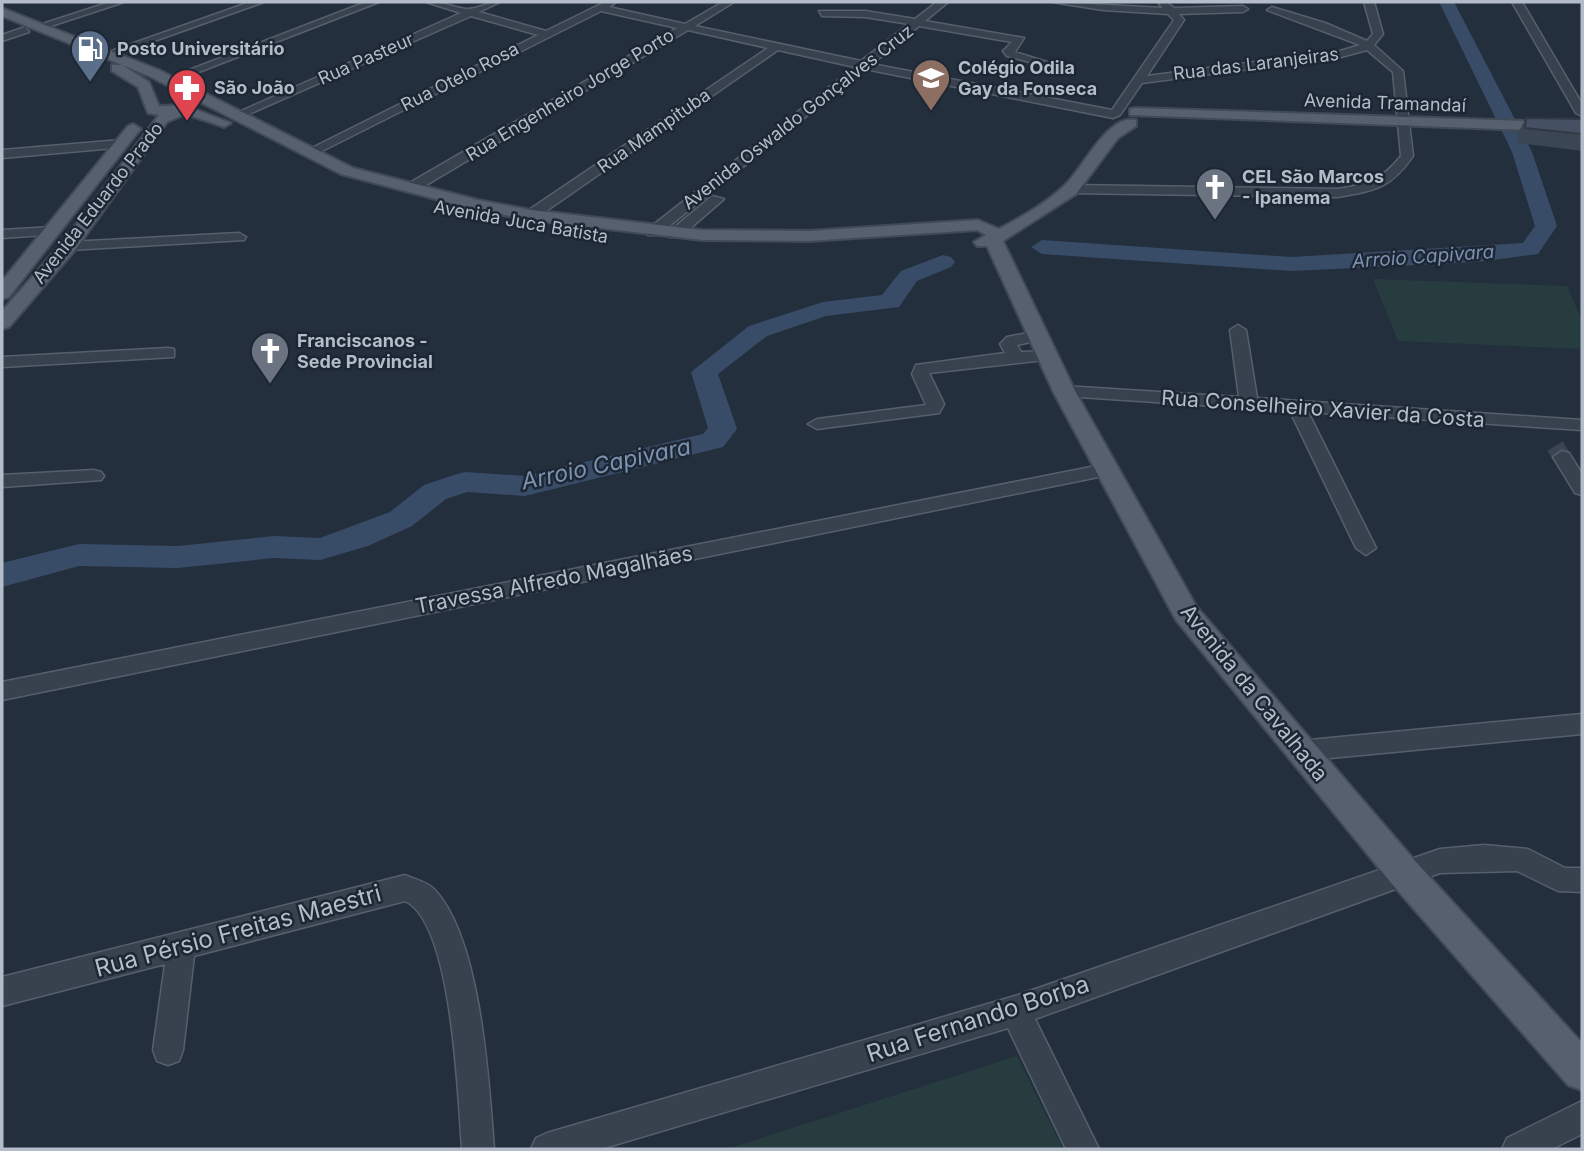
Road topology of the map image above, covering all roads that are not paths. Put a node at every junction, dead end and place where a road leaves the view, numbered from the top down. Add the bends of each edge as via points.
1 (119, 2) edge
2 (259, 2) edge
3 (374, 2) edge
4 (431, 2) edge
5 (495, 2) edge
6 (612, 2) edge
7 (729, 2) edge
8 (838, 2) edge
9 (845, 2) edge
10 (943, 2) edge
11 (954, 2) edge
12 (1057, 2) edge
13 (1161, 2) edge
14 (1369, 2) edge
15 (1517, 2) edge
16 (1258, 3) edge
17 (598, 8) junction
18 (1243, 9) junction
19 (1170, 10) junction
20 (1272, 10) junction
21 (2, 12) edge
22 (1209, 12) junction
23 (865, 13) junction
24 (468, 14) junction
25 (1179, 20) junction
26 (2, 21) edge
27 (922, 24) junction
28 (686, 27) junction
29 (31, 28) junction
30 (546, 34) junction
31 (2, 38) edge
32 (777, 46) junction
33 (1368, 46) junction
34 (108, 54) junction
35 (1045, 63) dead end
36 (869, 65) junction
37 (169, 80) junction
38 (1135, 81) junction
39 (199, 95) junction
40 (1125, 98) junction
41 (148, 105) junction
42 (178, 111) junction
43 (806, 111) junction
44 (1582, 113) edge
45 (820, 114) junction
46 (1114, 115) junction
47 (1187, 115) joint
48 (236, 116) junction
49 (1135, 117) junction
50 (1403, 124) junction
51 (1582, 128) edge
52 (121, 144) junction
53 (308, 153) junction
54 (2, 154) edge
55 (744, 161) junction
56 (759, 164) junction
57 (411, 188) junction
58 (1071, 189) junction
59 (531, 215) junction
60 (53, 231) junction
61 (653, 232) junction
62 (969, 233) junction
63 (2, 234) edge
64 (676, 234) junction
65 (239, 237) dead end
66 (994, 237) junction
67 (69, 246) junction
68 (1002, 263) junction
69 (2, 293) edge
70 (2, 323) edge
71 (1238, 330) dead end
72 (1038, 336) junction
73 (168, 353) dead end
74 (1047, 355) junction
75 (1016, 357) junction
76 (2, 362) edge
77 (1064, 391) junction
78 (1249, 404) junction
79 (1297, 407) junction
80 (1544, 423) junction
81 (817, 424) dead end
82 (1582, 425) edge
83 (1106, 470) junction
84 (94, 476) dead end
85 (2, 481) edge
86 (1582, 489) edge
87 (1366, 548) dead end
88 (2, 691) edge
89 (1582, 724) edge
90 (1299, 751) junction
91 (1404, 873) junction
92 (1582, 880) edge
93 (181, 948) junction
94 (2, 992) edge
95 (1015, 1011) junction
96 (168, 1050) dead end
97 (1582, 1071) edge
98 (1582, 1117) edge
99 (478, 1149) edge
100 (547, 1149) edge
101 (1083, 1149) edge
102 (1518, 1149) edge

1 - 29 street
2 - 34 street
3 - 37 street
4 - 24 street
5 - 24 street, Rua Pasteur
6 - 17 street, Rua Otelo Rosa
7 - 28 street, Rua Engenheiro Jorge Porto
8 - 23 street via 822,12
9 - 23 street
10 - 27 street, Avenida Oswaldo Gonçalves Cruz
11 - 27 street, Avenida Oswaldo Gonçalves Cruz
12 - 19 street
13 - 19 street
14 - 33 street, Rua das Laranjeiras via 1378,34
15 - 44 street
16 - 18 street
16 - 20 street
17 - 28 street
17 - 30 street, Rua Otelo Rosa
18 - 20 street
18 - 22 street
19 - 22 street
19 - 25 street
20 - 33 street
21 - 29 main road, Avenida Juca Batista
22 - 25 street
23 - 27 street
24 - 30 street
24 - 48 street, Rua Pasteur
25 - 38 street
26 - 29 main road, Avenida Juca Batista
27 - 35 street via 1023,37 1008,51
27 - 36 street, Avenida Oswaldo Gonçalves Cruz
28 - 32 street
28 - 57 street, Rua Engenheiro Jorge Porto
29 - 31 street
29 - 34 main road, Avenida Juca Batista
29 - 41 main road, Avenida Juca Batista via 144,85
30 - 53 street, Rua Otelo Rosa
32 - 36 street
32 - 59 street, Rua Mampituba
33 - 38 street, Rua das Laranjeiras via 1317,59
33 - 50 street via 1398,71 1404,89
34 - 37 main road, Avenida Juca Batista
36 - 43 street, Avenida Oswaldo Gonçalves Cruz
36 - 45 street, Avenida Oswaldo Gonçalves Cruz
36 - 46 street
37 - 39 main road, Avenida Juca Batista
38 - 40 street
39 - 41 main road, Avenida Eduardo Prado via 166,95
39 - 42 main road, Avenida Eduardo Prado via 199,103
39 - 48 main road, Avenida Juca Batista
40 - 46 street
40 - 49 street
41 - 42 main road, Avenida Juca Batista via 158,111
41 - 52 main road, Avenida Eduardo Prado
42 - 62 main road, Avenida Juca Batista via 213,117 324,173 422,204 541,228 688,245 787,247
42 - 67 main road, Avenida Eduardo Prado via 162,119
43 - 45 street
43 - 55 street, Avenida Oswaldo Gonçalves Cruz
45 - 56 street, Avenida Oswaldo Gonçalves Cruz
46 - 49 main road
46 - 62 main road via 1054,188 1037,201
47 - 49 main road, Avenida Tramandaí
47 - 50 main road, Avenida Tramandaí
48 - 53 main road, Avenida Juca Batista
49 - 58 main road via 1117,129
50 - 51 main road, Avenida Tramandaí
50 - 58 street via 1407,146 1402,167 1367,188 1293,194
52 - 54 street
52 - 60 main road, Avenida Eduardo Prado
53 - 57 main road, Avenida Juca Batista via 347,171
55 - 56 street
55 - 61 street, Avenida Oswaldo Gonçalves Cruz
56 - 64 street, Avenida Oswaldo Gonçalves Cruz
57 - 59 main road, Avenida Juca Batista
58 - 66 main road
59 - 61 main road, Avenida Juca Batista
60 - 63 street
60 - 69 main road, Avenida Eduardo Prado
61 - 64 main road, Avenida Juca Batista
62 - 64 main road, Avenida Juca Batista
62 - 66 main road
62 - 68 main road, Avenida da Cavalhada
65 - 67 street
66 - 68 main road, Avenida da Cavalhada
67 - 70 main road, Avenida Eduardo Prado
68 - 72 main road, Avenida da Cavalhada
71 - 78 street
72 - 74 main road, Avenida da Cavalhada
72 - 75 street via 1011,341
73 - 76 street
74 - 75 street
74 - 77 main road, Avenida da Cavalhada
75 - 81 street via 922,369 933,409
77 - 78 street, Rua Conselheiro Xavier da Costa
77 - 83 main road, Avenida da Cavalhada
78 - 79 street, Rua Conselheiro Xavier da Costa
79 - 80 street, Rua Conselheiro Xavier da Costa
79 - 87 street
80 - 82 street, Rua Conselheiro Xavier da Costa
80 - 86 street
83 - 88 street, Travessa Alfredo Magalhães
83 - 90 main road, Avenida da Cavalhada via 1186,613
84 - 85 street
89 - 90 street
90 - 91 main road, Avenida da Cavalhada
91 - 92 street, Rua Fernando Borba via 1440,862 1497,856 1530,862 1560,881
91 - 95 street, Rua Fernando Borba
91 - 97 main road, Avenida da Cavalhada
93 - 94 street, Rua Pérsio Freitas Maestri
93 - 96 street
93 - 99 street, Rua Pérsio Freitas Maestri via 405,888 424,896 461,988
95 - 100 street, Rua Fernando Borba
95 - 101 street
98 - 102 street

